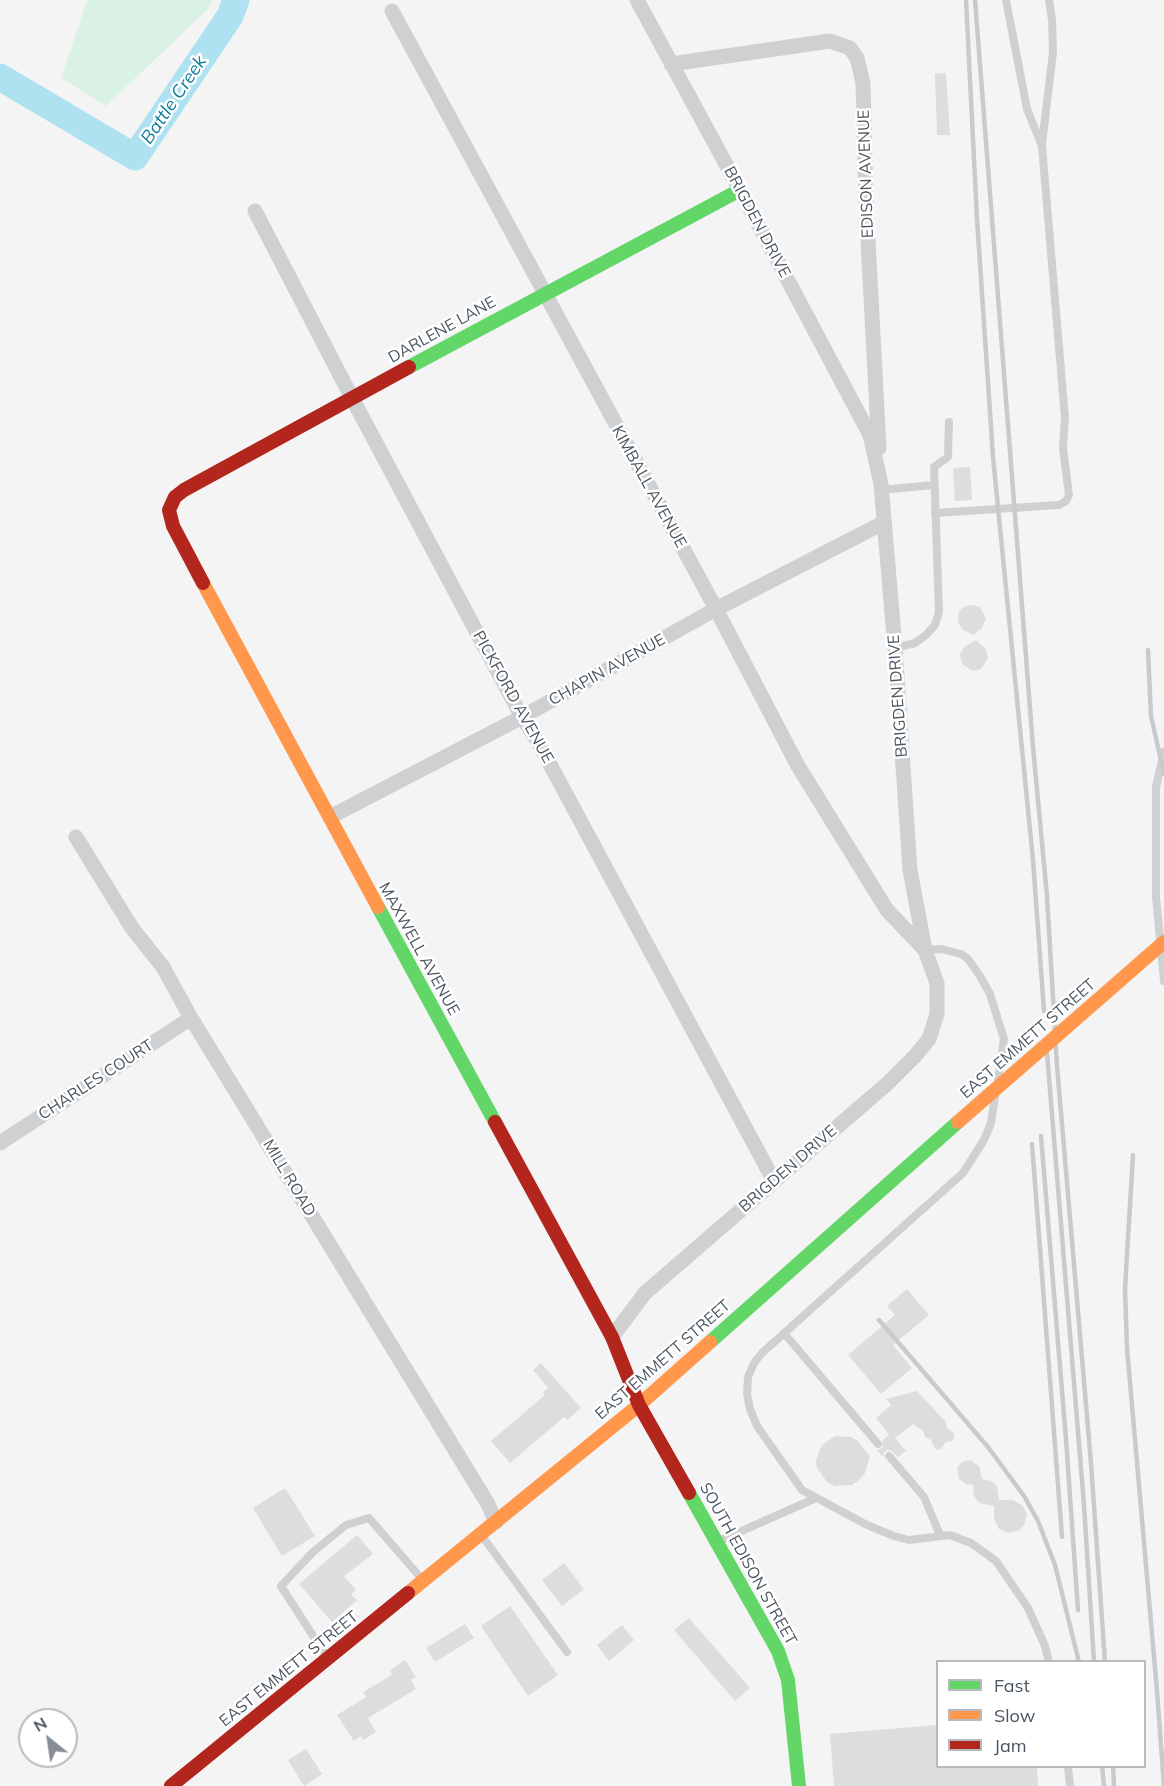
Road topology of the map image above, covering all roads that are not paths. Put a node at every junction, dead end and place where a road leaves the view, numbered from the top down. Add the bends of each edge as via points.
1 (637, 0) edge
2 (1006, 0) edge
3 (1049, 0) edge
4 (392, 11) dead end
5 (671, 64) junction
6 (1042, 146) junction
7 (740, 190) junction
8 (255, 211) dead end
9 (544, 294) junction
10 (352, 398) junction
11 (950, 422) dead end
12 (934, 486) junction
13 (881, 487) junction
14 (169, 510) joint
15 (935, 513) junction
16 (883, 523) junction
17 (716, 609) junction
18 (895, 648) junction
19 (522, 717) junction
20 (1164, 752) edge
21 (330, 817) junction
22 (76, 837) dead end
23 (1164, 942) edge
24 (925, 950) junction
25 (1164, 981) edge
26 (191, 1018) junction
27 (0, 1143) edge
28 (774, 1181) junction
29 (784, 1333) junction
30 (612, 1337) junction
31 (639, 1404) junction
32 (878, 1444) dead end
33 (889, 1456) dead end
34 (816, 1498) junction
35 (496, 1522) junction
36 (481, 1535) junction
37 (940, 1535) junction
38 (718, 1541) junction
39 (423, 1581) junction
40 (567, 1652) dead end
41 (328, 1660) junction
42 (1048, 1660) edge
43 (1068, 1768) edge
44 (171, 1786) edge
45 (799, 1786) edge
46 (1070, 1786) edge

1 - 5 street, BRIGDEN DRIVE
2 - 6 lane via 1027,109
3 - 6 lane via 1053,52
4 - 9 street, KIMBALL AVENUE
5 - 7 street, BRIGDEN DRIVE
5 - 13 street, EDISON AVENUE via 830,41 850,48 857,58 863,83
6 - 15 lane via 1069,495 1059,505
7 - 9 street, DARLENE LANE
7 - 13 street, BRIGDEN DRIVE via 870,435
8 - 10 street, PICKFORD AVENUE
9 - 10 street, DARLENE LANE
9 - 17 street, KIMBALL AVENUE
10 - 14 street, DARLENE LANE via 184,490
10 - 19 street, PICKFORD AVENUE
11 - 12 lane via 948,457 934,467
12 - 13 lane
12 - 15 lane
13 - 16 street, BRIGDEN DRIVE
14 - 21 street, MAXWELL AVENUE via 172,526
15 - 18 lane via 939,612 926,635 915,643
16 - 17 street, CHAPIN AVENUE
16 - 18 street, BRIGDEN DRIVE
17 - 19 street, CHAPIN AVENUE
17 - 24 street, KIMBALL AVENUE via 798,766 848,849 887,910
18 - 24 street, BRIGDEN DRIVE via 910,870
19 - 21 street, CHAPIN AVENUE
19 - 28 street, PICKFORD AVENUE
20 - 25 lane via 1156,787 1156,897
21 - 30 street, MAXWELL AVENUE
22 - 26 street, MILL ROAD via 132,928 163,967
23 - 31 street, EAST EMMETT STREET, bridge
24 - 28 street, BRIGDEN DRIVE via 937,983 937,1014 929,1039 888,1083
24 - 29 lane via 961,954 990,994 1004,1039 991,1123 963,1173
26 - 27 street, CHARLES COURT
26 - 35 street, MILL ROAD
28 - 30 street, BRIGDEN DRIVE via 645,1293
29 - 32 lane
29 - 34 lane via 754,1363 747,1394 757,1426 802,1490
30 - 31 street, MAXWELL AVENUE
31 - 35 street, EAST EMMETT STREET
31 - 38 street, SOUTH EDISON STREET
33 - 37 lane via 924,1497
34 - 37 lane via 894,1536 909,1540
34 - 38 lane
35 - 36 street, EAST EMMETT STREET
36 - 39 street, EAST EMMETT STREET
36 - 40 lane
37 - 42 lane via 961,1539 996,1561 1028,1608
38 - 45 street, SOUTH EDISON STREET via 784,1664
39 - 41 street, EAST EMMETT STREET
39 - 41 lane via 369,1518 346,1525 313,1552 281,1586
41 - 44 street, EAST EMMETT STREET
43 - 46 lane

